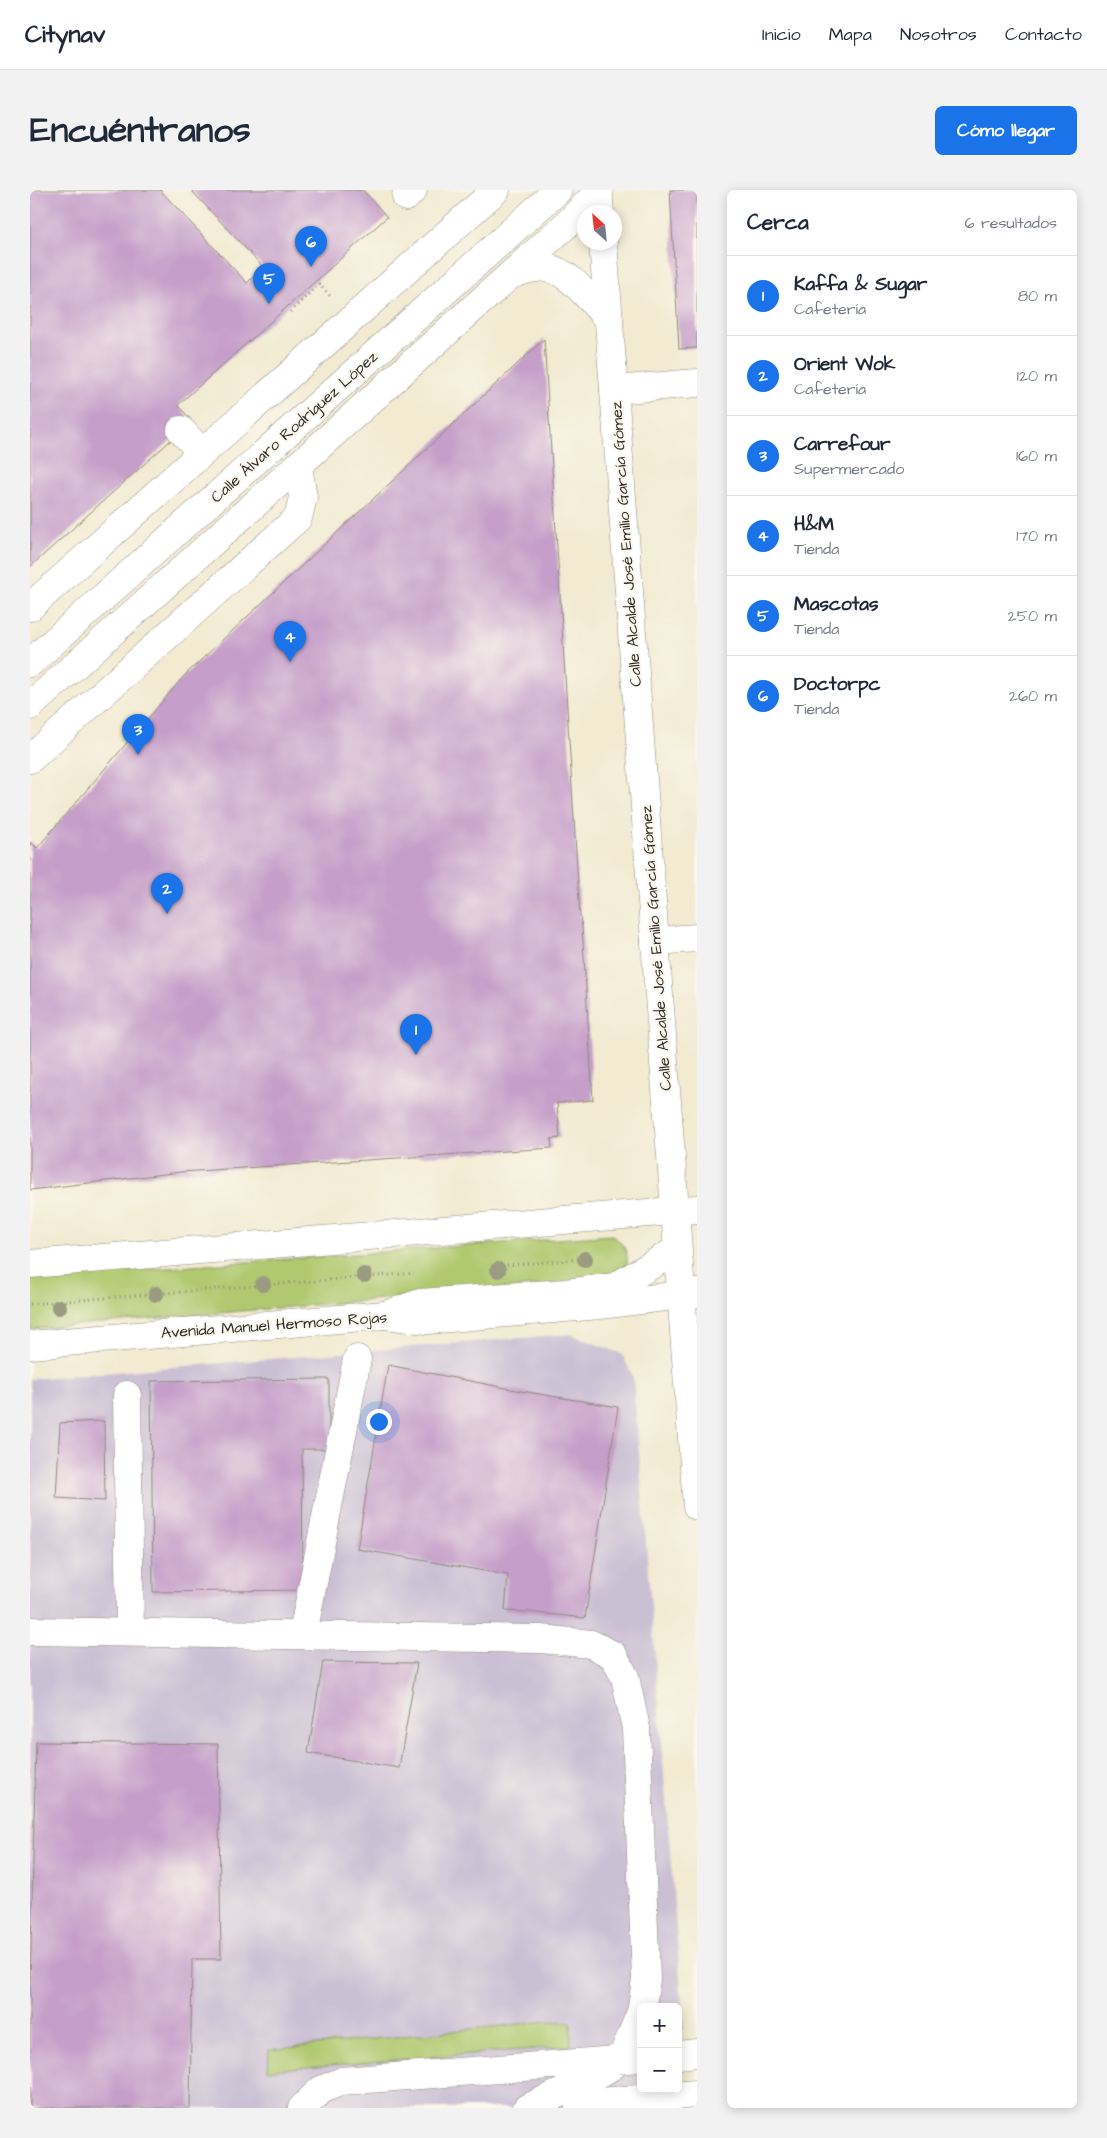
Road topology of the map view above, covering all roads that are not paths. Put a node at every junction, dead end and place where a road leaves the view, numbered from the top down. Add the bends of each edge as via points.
1 (496, 190) edge
2 (535, 190) edge
3 (558, 190) edge
4 (599, 196) edge
5 (604, 250) edge
6 (511, 275) junction
7 (609, 320) junction
8 (697, 384) edge
9 (614, 390) junction
10 (181, 430) dead end
11 (202, 453) junction
12 (298, 466) junction
13 (30, 607) edge
14 (30, 644) edge
15 (30, 663) edge
16 (30, 706) edge
17 (30, 759) edge
18 (697, 938) edge
19 (655, 941) junction
20 (686, 1210) edge
21 (678, 1249) junction
22 (30, 1264) edge
23 (690, 1294) edge
24 (385, 1315) junction
25 (30, 1345) edge
26 (358, 1359) dead end
27 (127, 1395) dead end
28 (697, 1506) edge
29 (30, 1631) edge
30 (130, 1632) junction
31 (303, 1634) junction
32 (643, 2003) edge
33 (637, 2031) edge
34 (697, 2053) edge
35 (682, 2055) edge
36 (631, 2059) edge
37 (697, 2094) edge
38 (589, 2106) edge
39 (302, 2108) edge
40 (527, 2108) edge

1 - 11 street
2 - 14 street, Calle Álvaro Rodríguez López
3 - 15 street, Calle Álvaro Rodríguez López
4 - 6 street, Calle Álvaro Rodríguez López
5 - 7 street, Calle Alcalde José Emilio García Gómez
6 - 7 street, Calle Álvaro Rodríguez López via 546,267 561,272
6 - 12 street, Calle Álvaro Rodríguez López
7 - 9 street, Calle Alcalde José Emilio García Gómez
8 - 9 street
9 - 19 street, Calle Alcalde José Emilio García Gómez
10 - 11 street
11 - 13 street
12 - 16 street, Calle Álvaro Rodríguez López
12 - 17 street via 303,496 298,518
18 - 19 street
19 - 20 street, Calle Alcalde José Emilio García Gómez
20 - 21 street, Calle Alcalde José Emilio García Gómez
20 - 22 street
21 - 23 street, Calle Alcalde José Emilio García Gómez
21 - 24 street via 615,1287 420,1303
23 - 24 street, Avenida Manuel Hermoso Rojas via 427,1320
23 - 28 street, Calle Alcalde José Emilio García Gómez
24 - 25 street, Avenida Manuel Hermoso Rojas
26 - 31 street
27 - 30 street
29 - 30 street
30 - 31 street
31 - 32 street via 541,1639 591,1644 613,1655 624,1677 636,1728 646,1979
33 - 36 street
34 - 35 street
36 - 39 street via 342,2081 321,2090
36 - 40 street
37 - 38 street

